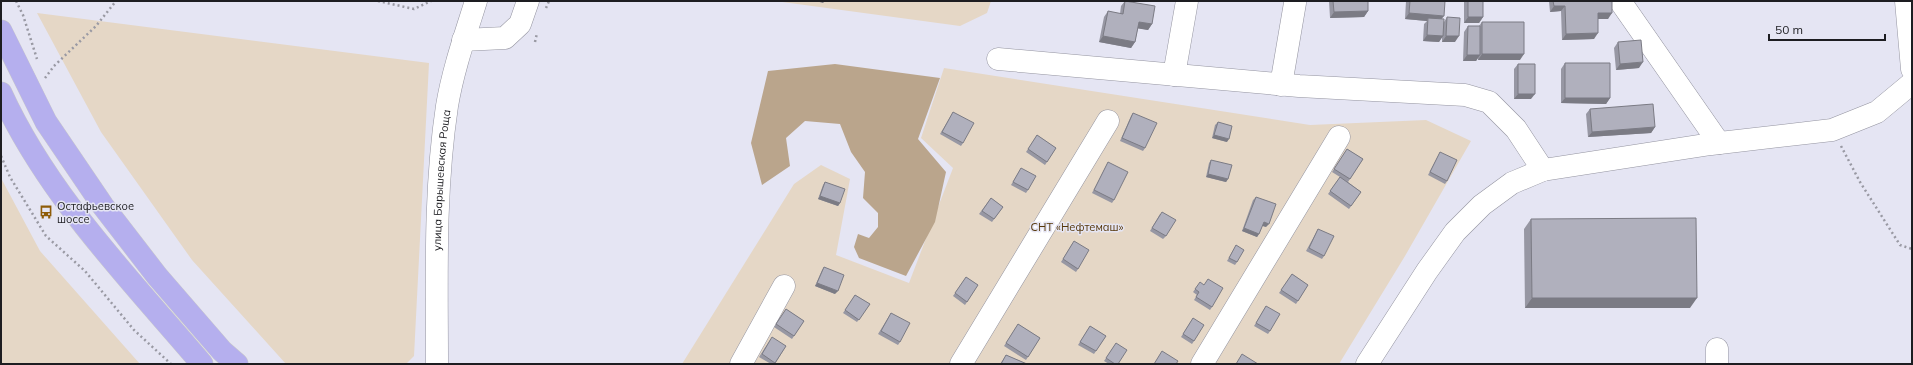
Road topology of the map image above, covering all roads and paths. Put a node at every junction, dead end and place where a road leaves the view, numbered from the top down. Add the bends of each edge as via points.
1 (16, 1) edge
2 (116, 1) edge
3 (378, 1) edge
4 (431, 1) edge
5 (476, 1) edge
6 (528, 1) edge
7 (1188, 1) edge
8 (1620, 1) edge
9 (1906, 1) edge
10 (1295, 3) dead end
11 (1, 31) edge
12 (463, 40) junction
13 (998, 59) dead end
14 (39, 66) dead end
15 (1912, 69) edge
16 (42, 73) dead end
17 (1174, 75) junction
18 (1912, 83) edge
19 (1281, 85) junction
20 (1, 93) edge
21 (1108, 121) dead end
22 (1832, 130) junction
23 (1339, 137) dead end
24 (1719, 143) junction
25 (1, 156) edge
26 (1543, 170) junction
27 (1912, 249) edge
28 (784, 286) dead end
29 (171, 364) edge
30 (202, 364) edge
31 (237, 364) edge
32 (437, 364) edge
33 (741, 364) edge
34 (961, 364) edge
35 (1202, 364) edge
36 (1367, 364) edge

1 - 14 path
2 - 16 path via 96,26 54,66 44,80
3 - 4 path via 414,9
5 - 12 street, улица Барышевская Роща
6 - 12 street via 520,24 505,38
7 - 17 street
8 - 24 street
9 - 15 street
10 - 19 street
11 - 31 main road via 46,122 102,206 162,282 222,351
12 - 32 street, улица Барышевская Роща via 447,106 438,182
13 - 17 street
17 - 19 street
18 - 22 street via 1877,112
19 - 26 street via 1465,95 1489,102 1516,129
20 - 30 main road via 28,144 76,216
21 - 34 street
22 - 24 street
22 - 27 path via 1860,182 1900,245
23 - 35 street
24 - 26 street
25 - 29 path via 10,177 46,236 85,271 134,330
26 - 36 street via 1498,192 1455,232
28 - 33 street

